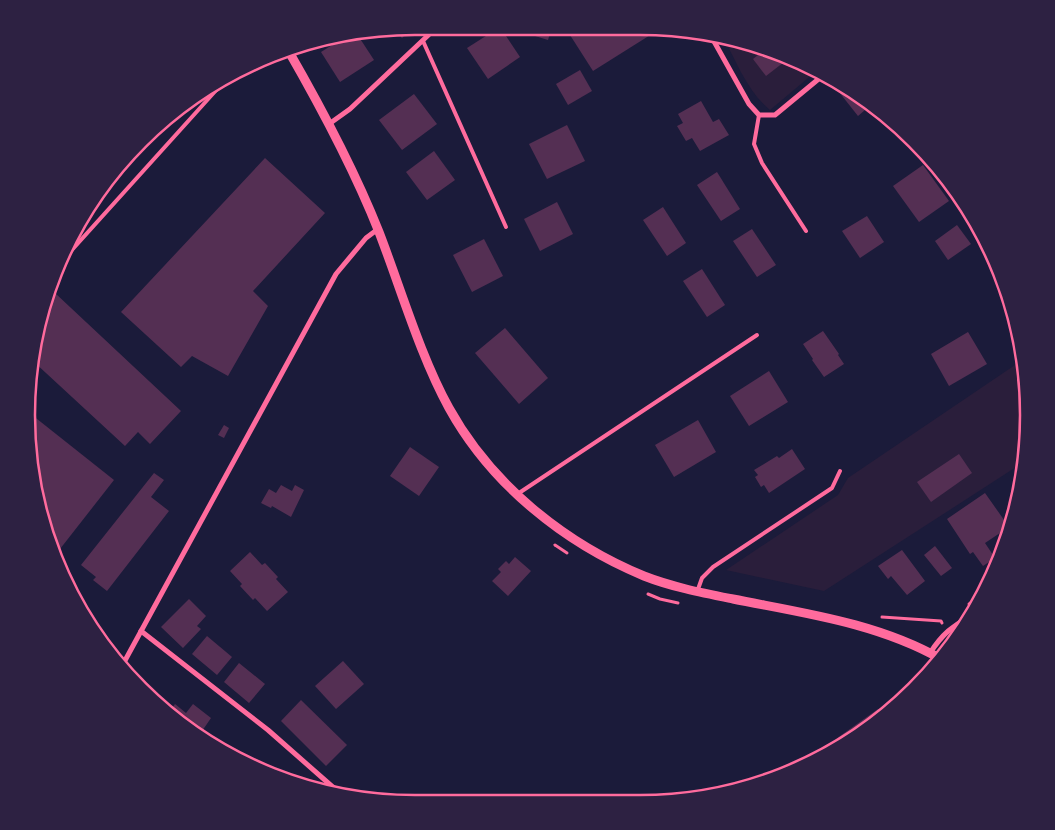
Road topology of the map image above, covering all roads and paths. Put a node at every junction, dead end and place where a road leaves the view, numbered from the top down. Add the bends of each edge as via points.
1 (429, 35) edge
2 (423, 41) junction
3 (714, 42) edge
4 (291, 56) edge
5 (818, 79) edge
6 (213, 93) edge
7 (759, 114) junction
8 (329, 124) junction
9 (506, 227) dead end
10 (378, 230) junction
11 (806, 231) dead end
12 (73, 248) edge
13 (757, 335) dead end
14 (840, 472) dead end
15 (517, 494) junction
16 (554, 544) dead end
17 (569, 554) dead end
18 (642, 592) dead end
19 (697, 592) junction
20 (688, 605) dead end
21 (875, 615) dead end
22 (957, 624) edge
23 (948, 630) junction
24 (142, 631) junction
25 (930, 653) junction
26 (934, 655) edge
27 (125, 661) edge
28 (331, 786) edge

1 - 2 street
2 - 8 street via 350,109
2 - 9 lane
3 - 7 street via 749,104
4 - 8 street
5 - 7 street via 775,115
6 - 12 lane
7 - 11 lane via 754,144 762,163
8 - 10 street
10 - 15 street via 449,408 491,467
10 - 24 street via 361,243 336,274
13 - 15 lane
14 - 19 lane via 832,488 713,567 702,578
15 - 19 street via 586,548 645,576
16 - 17 path
18 - 20 path
19 - 25 street via 874,630
21 - 23 path via 941,621
22 - 23 street
23 - 25 street
24 - 27 street
24 - 28 street via 268,730
25 - 26 street

